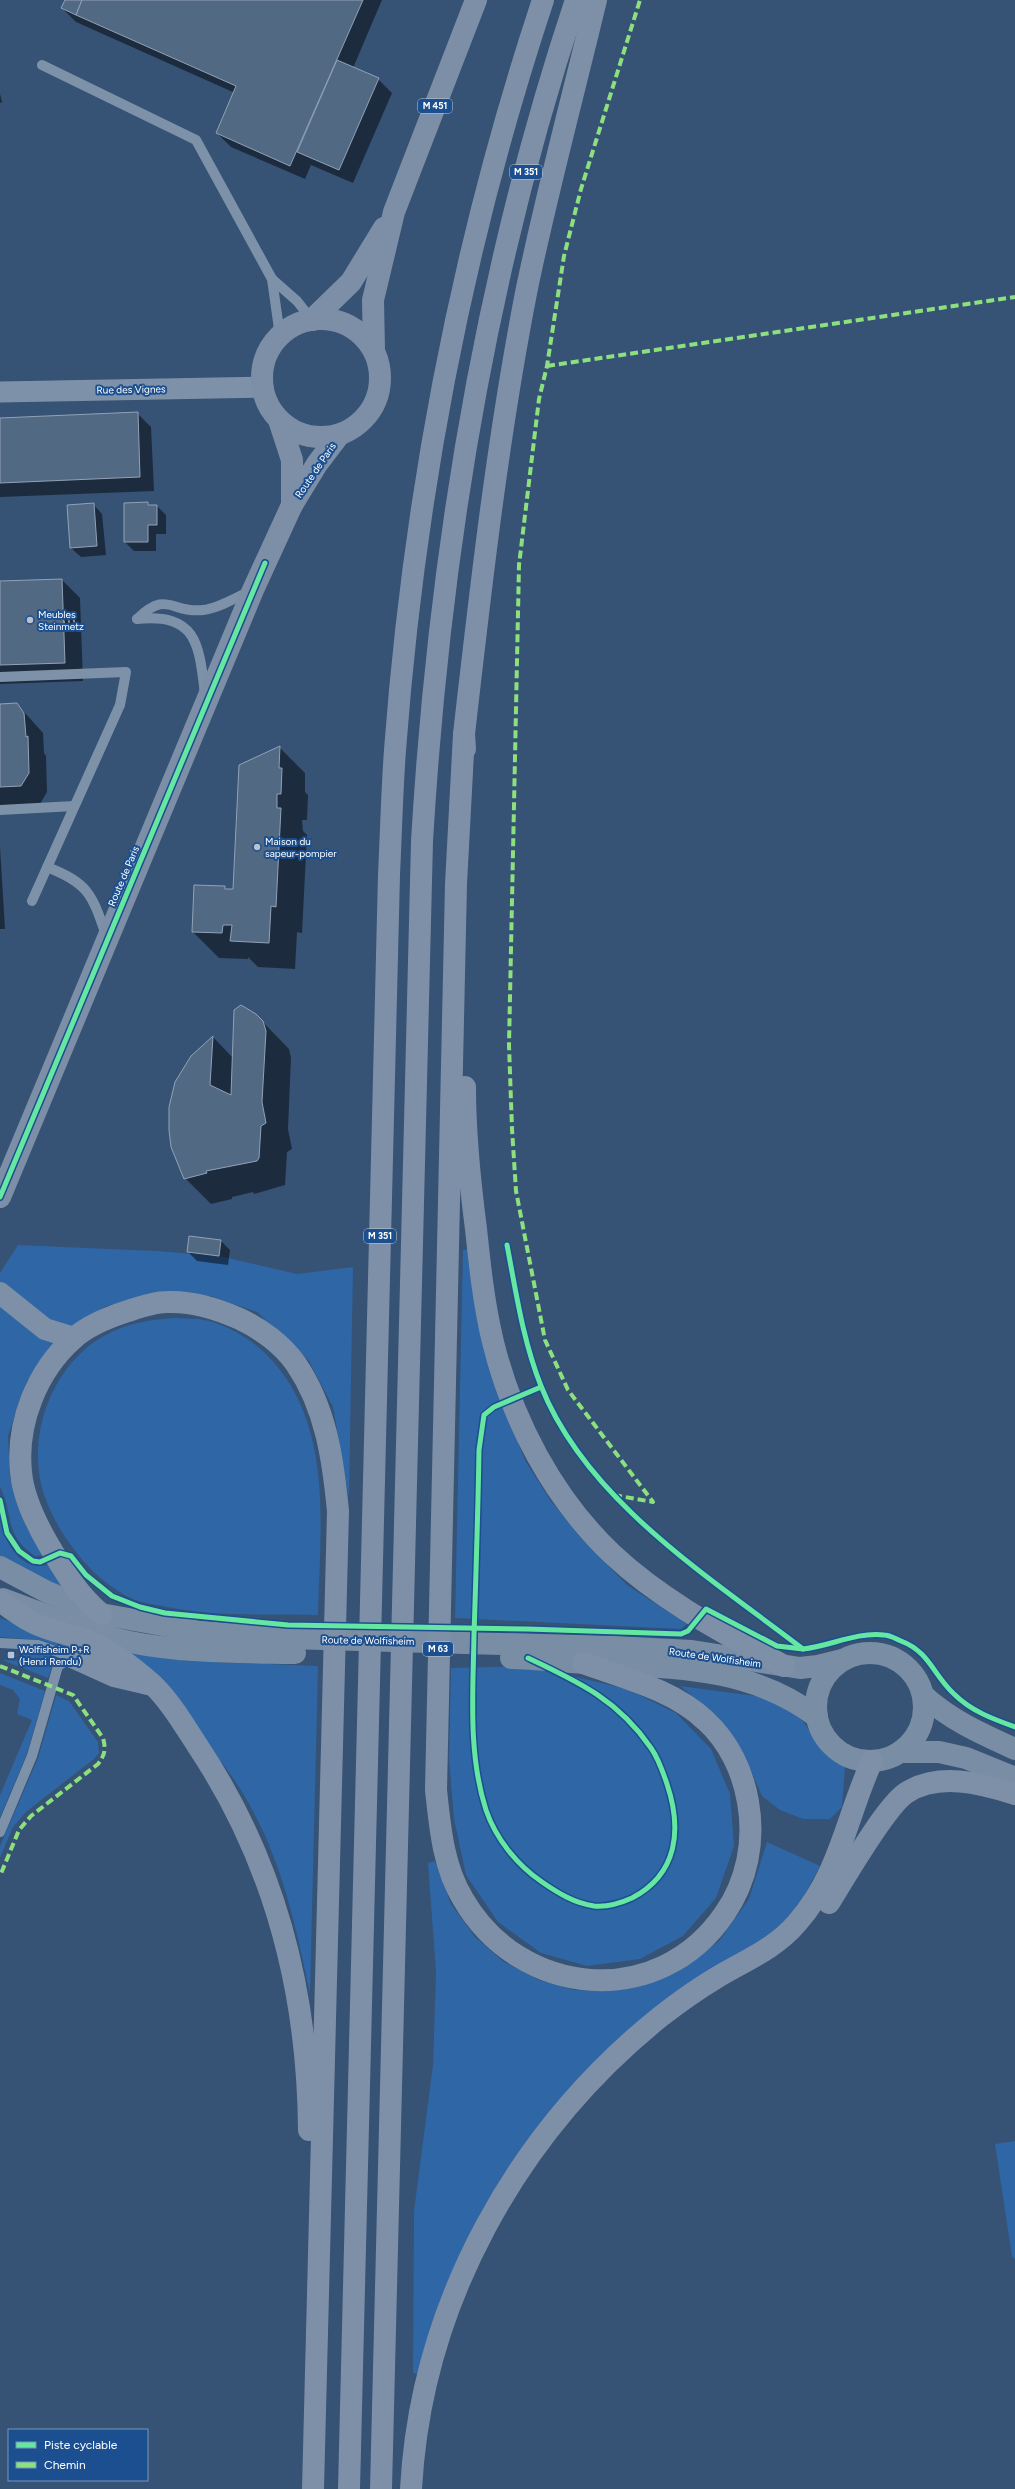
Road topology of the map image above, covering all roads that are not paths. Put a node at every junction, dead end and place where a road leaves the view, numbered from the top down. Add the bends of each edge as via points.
1 (476, 0) edge
2 (543, 0) edge
3 (576, 0) edge
4 (596, 0) edge
5 (42, 65) dead end
6 (394, 212) junction
7 (272, 279) junction
8 (312, 320) junction
9 (280, 336) junction
10 (374, 350) junction
11 (263, 387) junction
12 (0, 392) edge
13 (279, 420) junction
14 (339, 435) junction
15 (292, 505) junction
16 (253, 590) junction
17 (0, 677) edge
18 (206, 702) junction
19 (464, 734) junction
20 (74, 806) junction
21 (0, 810) edge
22 (47, 866) junction
23 (32, 901) dead end
24 (107, 939) junction
25 (0, 1197) edge
26 (0, 1293) edge
27 (74, 1338) junction
28 (0, 1567) edge
29 (0, 1600) edge
30 (101, 1614) junction
31 (0, 1643) edge
32 (287, 1645) junction
33 (529, 1651) junction
34 (72, 1656) junction
35 (842, 1660) junction
36 (583, 1664) junction
37 (784, 1666) junction
38 (153, 1685) junction
39 (923, 1696) junction
40 (817, 1717) junction
41 (1015, 1749) edge
42 (900, 1752) junction
43 (872, 1761) junction
44 (1015, 1778) edge
45 (1015, 1794) edge
46 (0, 1832) edge
47 (507, 2188) junction
48 (308, 2489) edge
49 (313, 2489) edge
50 (349, 2489) edge
51 (381, 2489) edge
52 (411, 2489) edge

1 - 6 main road, M 451
2 - 50 highway, M 351 via 501,138 445,379 408,618 395,750 389,875
3 - 51 highway, M 351 via 523,184 484,346 456,508 436,659 427,756 422,841
4 - 19 highway via 539,234 518,339 484,561
5 - 7 lane via 196,140
6 - 8 main road, M 451 via 351,282
6 - 10 main road, M 451 via 373,300
7 - 8 lane via 297,301
7 - 9 lane
8 - 9 main road via 294,325
8 - 10 main road via 332,319 348,325
9 - 11 main road via 269,351 263,369
10 - 14 main road via 380,368 380,387 374,404 363,420
11 - 12 street, Rue des Vignes
11 - 13 main road via 268,405
13 - 14 main road via 295,431 312,436
13 - 15 main road, Route de Paris via 292,460
14 - 15 main road, Route de Paris via 317,464
15 - 16 main road, Route de Paris
16 - 18 main road, Route de Paris
16 - 18 lane via 202,610 157,604 137,619 173,621 190,631 201,659
17 - 20 lane via 126,672 120,705
18 - 24 main road, Route de Paris
19 - 36 highway, M 63 via 456,884 436,1790 448,1867 463,1899 484,1927 506,1948 529,1963 552,1973 603,1981 627,1979 654,1971 677,1960 718,1924 734,1900 744,1875 751,1845 751,1819 746,1788 736,1762 723,1740 706,1720 687,1706 649,1687
19 - 37 highway via 470,844 465,1098 478,1251 487,1313 501,1372 529,1440 549,1476 570,1507 610,1552 654,1588 697,1618
20 - 21 lane
20 - 22 lane
22 - 23 lane
22 - 24 lane via 72,876 83,886 97,910
24 - 25 main road, Route de Paris
26 - 27 highway via 45,1329
27 - 30 highway via 56,1356 29,1403 21,1444 21,1472 27,1499 37,1524 72,1585 84,1600
27 - 49 highway via 112,1316 138,1307 166,1302 196,1305 225,1312 253,1326 295,1362 318,1406 334,1464 338,1512
28 - 30 main road, Route de Wolfisheim via 47,1592
29 - 32 main road, Route de Wolfisheim via 78,1627 129,1642 162,1648 201,1650
29 - 38 highway via 31,1622 93,1643 117,1657
30 - 32 main road, Route de Wolfisheim via 172,1629
31 - 34 lane via 38,1645
32 - 33 main road, Route de Wolfisheim
33 - 36 main road, Route de Wolfisheim / M 63
33 - 37 main road, Route de Wolfisheim via 692,1652
34 - 38 highway via 114,1676
34 - 46 lane via 58,1666 32,1756
35 - 37 main road, Route de Wolfisheim via 818,1666
35 - 39 main road via 858,1654 875,1653 892,1657 906,1666 917,1680
35 - 40 main road via 830,1670 820,1684 816,1700
36 - 40 main road, Route de Wolfisheim / M 63 via 650,1665 734,1677 769,1688 792,1699
38 - 48 highway via 214,1770 261,1862 298,1994 309,2119 306,2396
39 - 41 main road via 941,1712 980,1734
39 - 42 main road via 919,1728 911,1742
40 - 43 main road via 822,1731 831,1744 843,1754
42 - 43 main road
42 - 44 main road via 939,1752 966,1758
43 - 47 highway via 835,1864 818,1896 797,1924 774,1944 692,1994 630,2041 595,2074 568,2105 536,2145
45 - 47 highway via 988,1786 946,1781 918,1787 905,1794 891,1808 829,1904 805,1934 788,1950 767,1964 698,2004 638,2050 602,2084
47 - 52 highway via 479,2238 449,2306 426,2387 417,2433

